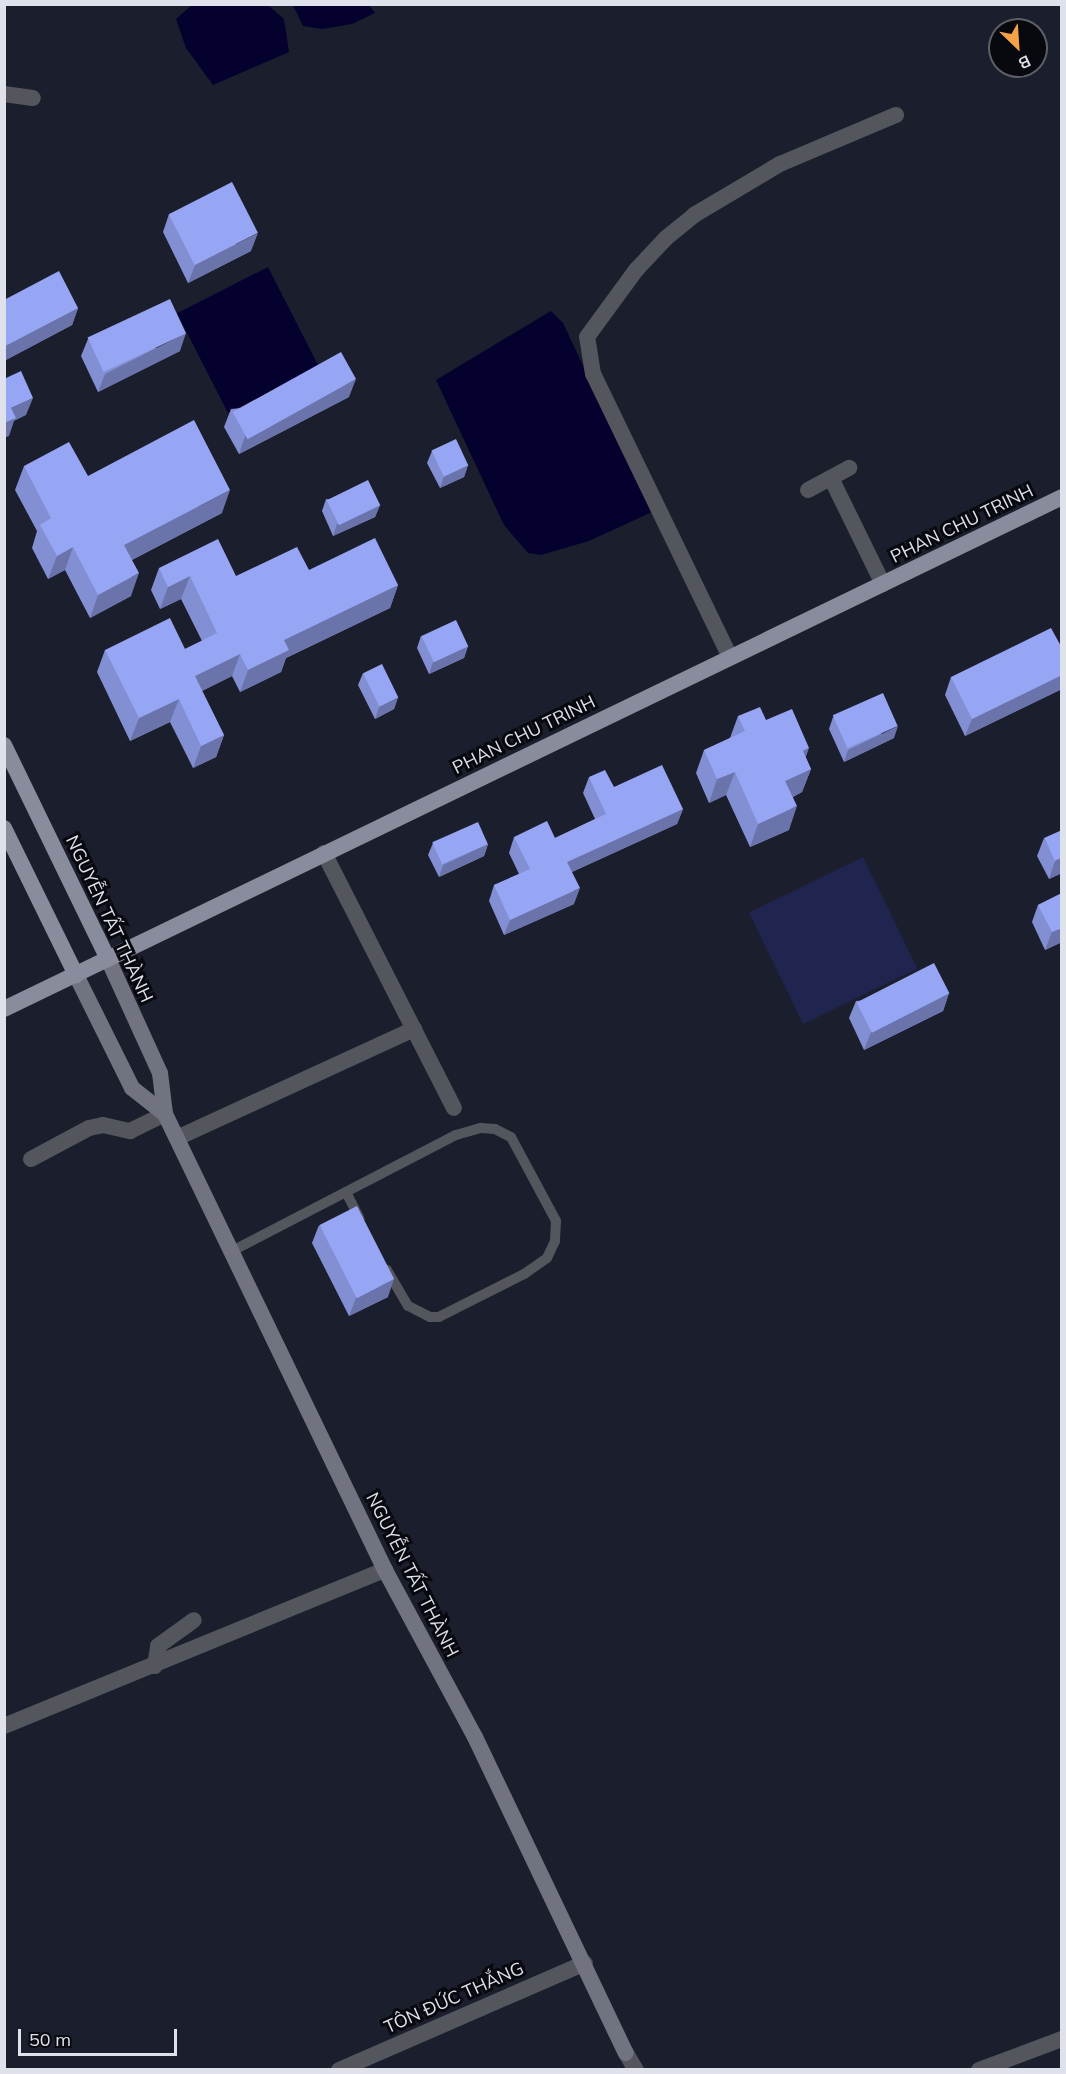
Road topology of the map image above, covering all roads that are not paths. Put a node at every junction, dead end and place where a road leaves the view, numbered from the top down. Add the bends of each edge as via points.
1 (4, 94) edge
2 (33, 98) dead end
3 (896, 115) dead end
4 (849, 468) dead end
5 (831, 478) junction
6 (807, 490) dead end
7 (1062, 497) edge
8 (884, 584) junction
9 (730, 657) junction
10 (4, 745) edge
11 (4, 828) edge
12 (324, 853) junction
13 (108, 959) junction
14 (76, 975) junction
15 (4, 1010) edge
16 (414, 1029) junction
17 (454, 1108) dead end
18 (165, 1114) junction
19 (177, 1138) junction
20 (31, 1159) dead end
21 (346, 1192) junction
22 (368, 1233) edge
23 (232, 1251) junction
24 (379, 1254) edge
25 (385, 1570) junction
26 (194, 1620) dead end
27 (155, 1666) junction
28 (4, 1726) edge
29 (585, 1963) junction
30 (1062, 2039) edge
31 (626, 2053) joint
32 (339, 2070) edge
33 (636, 2070) edge
34 (979, 2070) edge

1 - 2 street
3 - 9 street via 780,164 694,215 636,270 587,337 593,374
4 - 5 street
5 - 6 street
5 - 8 street
7 - 8 main road, PHAN CHU TRINH
8 - 9 main road, PHAN CHU TRINH
9 - 12 main road, PHAN CHU TRINH
10 - 13 main road, NGUYỄN TẤT THÀNH
11 - 14 main road, NGUYỄN TẤT THÀNH
12 - 13 main road, PHAN CHU TRINH
12 - 16 street
13 - 14 main road, PHAN CHU TRINH
13 - 18 main road, NGUYỄN TẤT THÀNH via 160,1073
14 - 15 main road, PHAN CHU TRINH
14 - 18 main road, NGUYỄN TẤT THÀNH via 132,1088
16 - 17 street
16 - 19 street
18 - 19 main road, NGUYỄN TẤT THÀNH
18 - 20 street via 130,1131 103,1125 89,1128
19 - 23 main road, NGUYỄN TẤT THÀNH
21 - 22 lane
21 - 23 lane
21 - 24 lane via 456,1135 495,1129 515,1143 556,1221 552,1251 539,1266 439,1317 430,1317 408,1306
23 - 25 main road, NGUYỄN TẤT THÀNH
25 - 27 street
25 - 29 main road, NGUYỄN TẤT THÀNH via 475,1737
26 - 27 street via 158,1646
27 - 28 street
29 - 31 main road, NGUYỄN TẤT THÀNH
29 - 32 street, TÔN ĐỨC THẮNG
30 - 34 street
31 - 33 street

